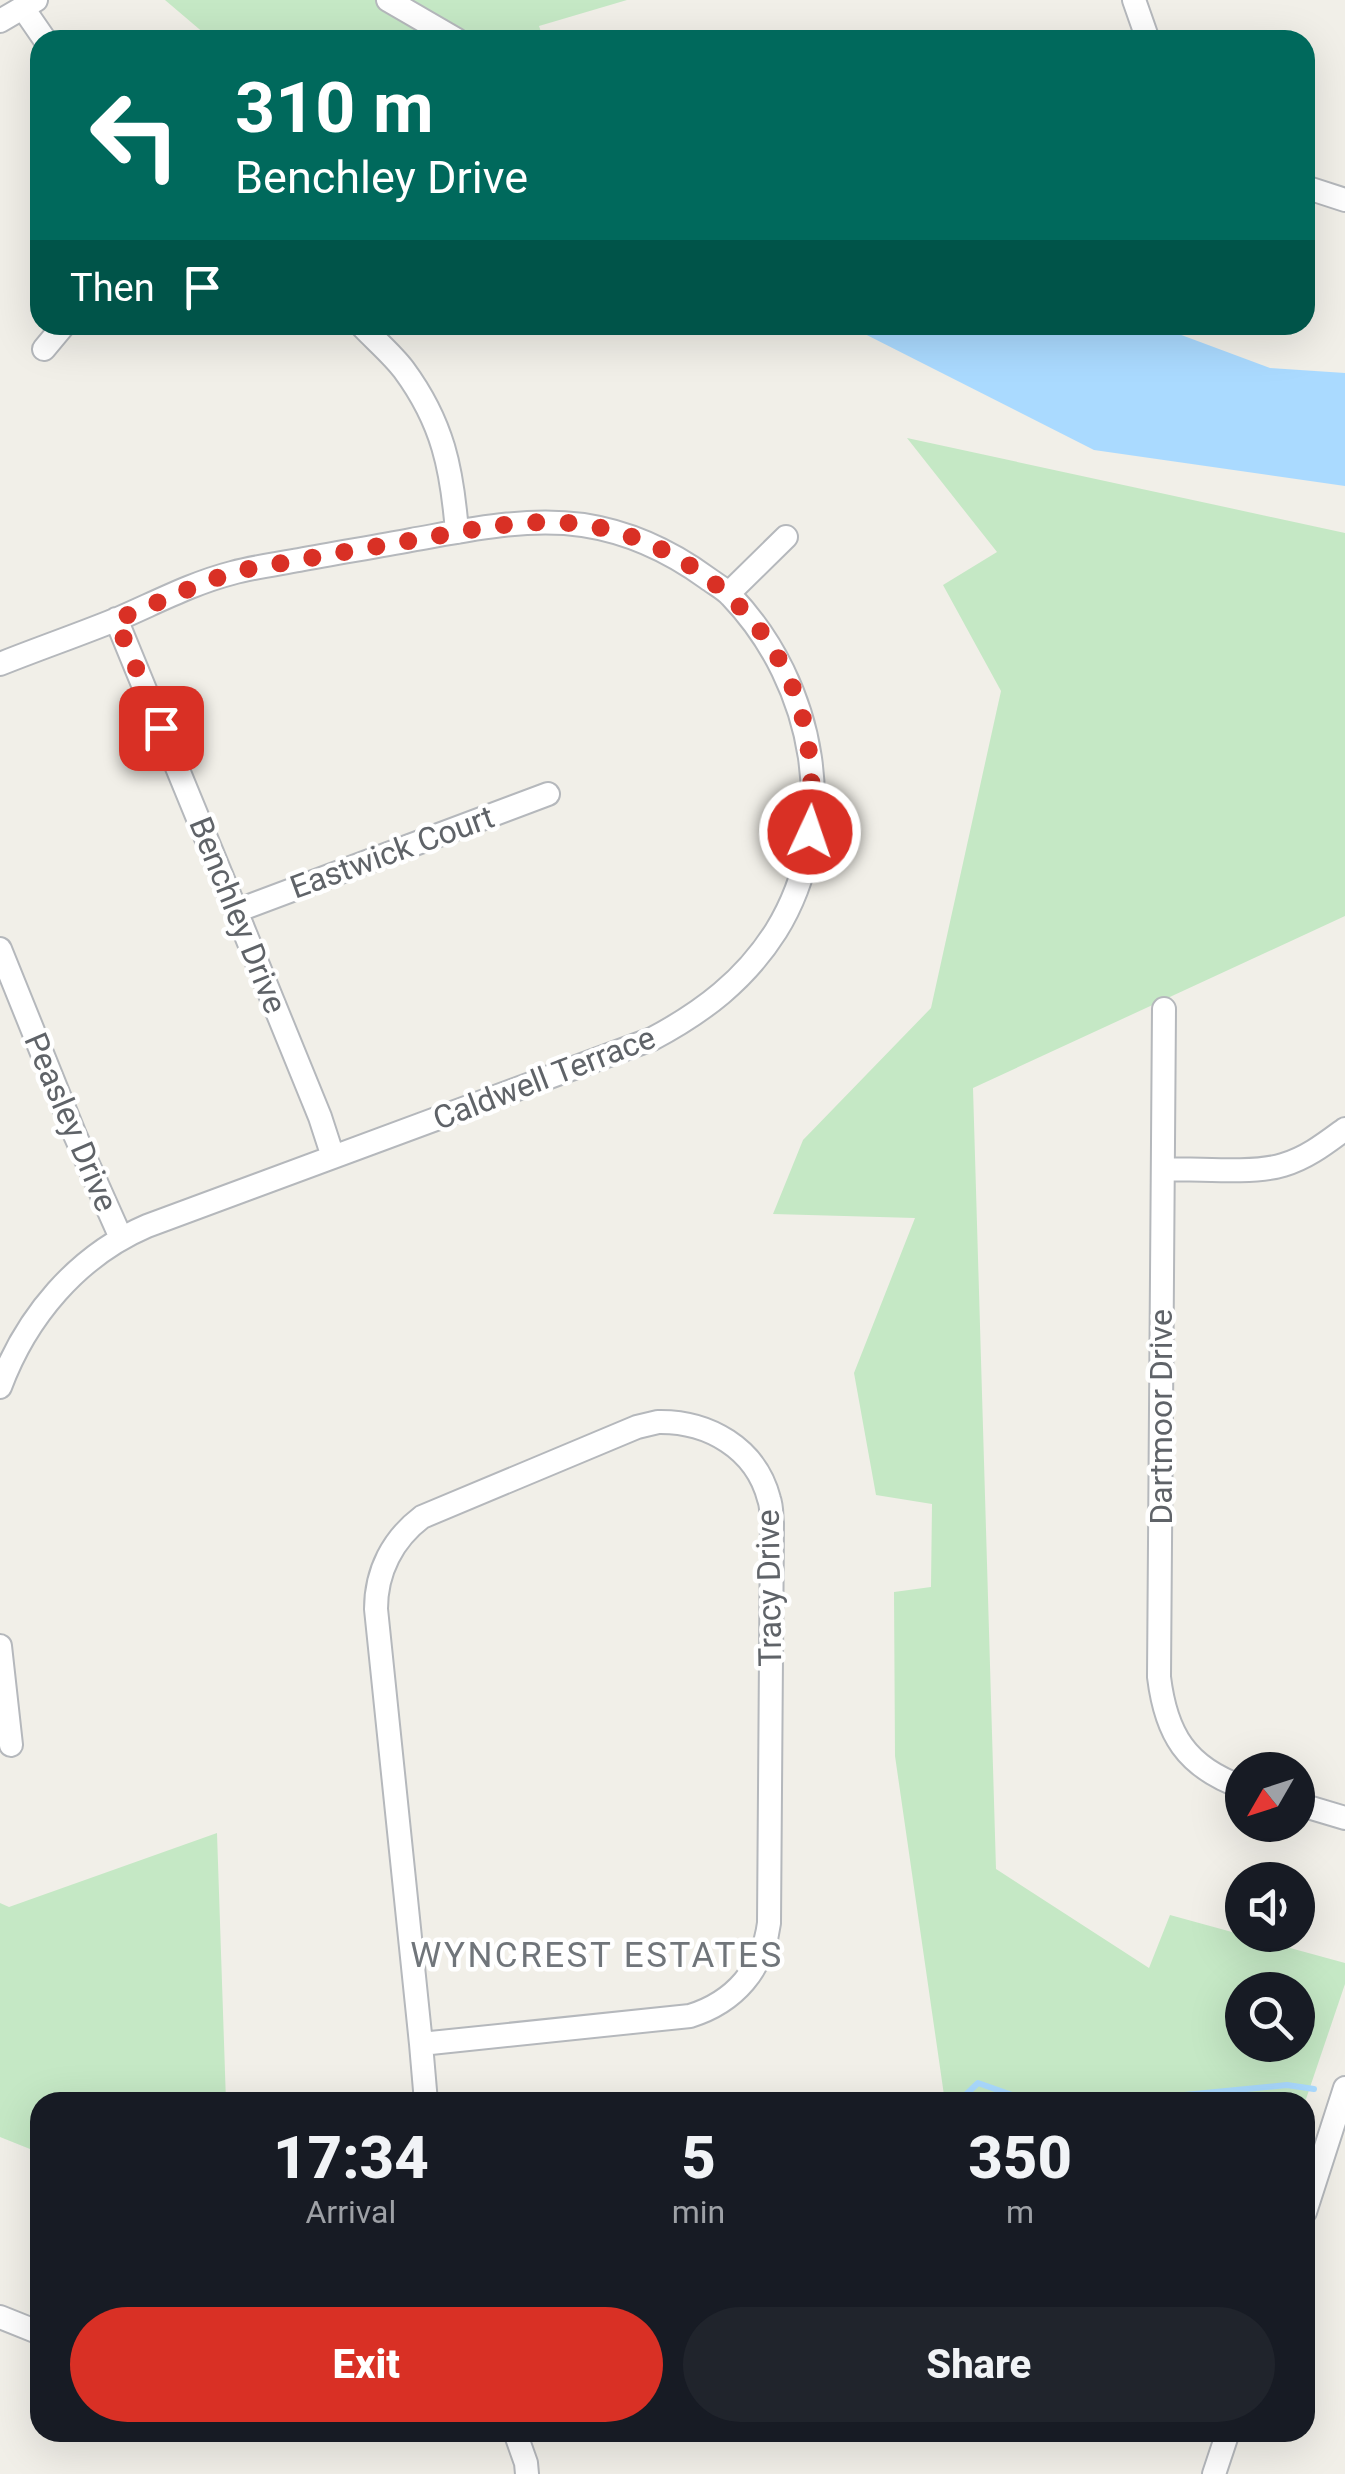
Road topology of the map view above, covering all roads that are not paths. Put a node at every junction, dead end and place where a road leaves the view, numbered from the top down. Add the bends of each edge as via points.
1 (388, 0) edge
2 (1134, 0) edge
3 (29, 4) edge
4 (0, 21) edge
5 (41, 30) edge
6 (439, 30) edge
7 (1144, 30) edge
8 (1315, 190) edge
9 (1345, 200) edge
10 (56, 335) edge
11 (370, 335) edge
12 (44, 349) dead end
13 (456, 532) junction
14 (786, 537) dead end
15 (729, 593) junction
16 (116, 620) junction
17 (0, 664) edge
18 (548, 794) dead end
19 (236, 910) junction
20 (0, 950) edge
21 (11, 1007) edge
22 (1164, 1009) dead end
23 (1345, 1128) edge
24 (333, 1157) junction
25 (1163, 1169) junction
26 (121, 1238) junction
27 (0, 1388) edge
28 (0, 1646) edge
29 (12, 1746) dead end
30 (1225, 1780) edge
31 (1315, 1809) edge
32 (1345, 1818) edge
33 (421, 2044) junction
34 (1345, 2088) edge
35 (425, 2092) edge
36 (1315, 2181) edge
37 (0, 2317) edge
38 (30, 2328) edge
39 (519, 2442) edge
40 (1225, 2442) edge
41 (527, 2474) edge
42 (1214, 2474) edge

1 - 6 street
2 - 7 street
3 - 4 street
3 - 5 street
8 - 9 street
10 - 12 street
11 - 13 street via 404,371 436,425 453,484
13 - 15 street, Caldwell Terrace via 553,522 612,531 676,557
13 - 16 street, Caldwell Terrace via 231,573
14 - 15 street
15 - 24 street, Caldwell Terrace via 784,669 811,762 804,860 765,946 716,1000 652,1039
16 - 17 street, Caldwell Terrace
16 - 19 street, Benchley Drive
18 - 19 street, Eastwick Court
19 - 24 street, Benchley Drive
20 - 21 street, Peasley Drive
21 - 26 street, Peasley Drive
22 - 25 street, Dartmoor Drive
23 - 25 street via 1283,1165
24 - 26 street, Caldwell Terrace
25 - 30 street, Dartmoor Drive via 1161,1690 1186,1752
26 - 27 street, Caldwell Terrace via 48,1301
28 - 29 street
31 - 32 street
33 - 33 street, Tracy Drive via 376,1609 389,1555 422,1517 636,1427 672,1422 720,1435 755,1468 770,1498 769,1923 762,1955 728,1998 690,2016
33 - 35 street, Tracy Drive
34 - 36 street
37 - 38 street
39 - 41 street
40 - 42 street

